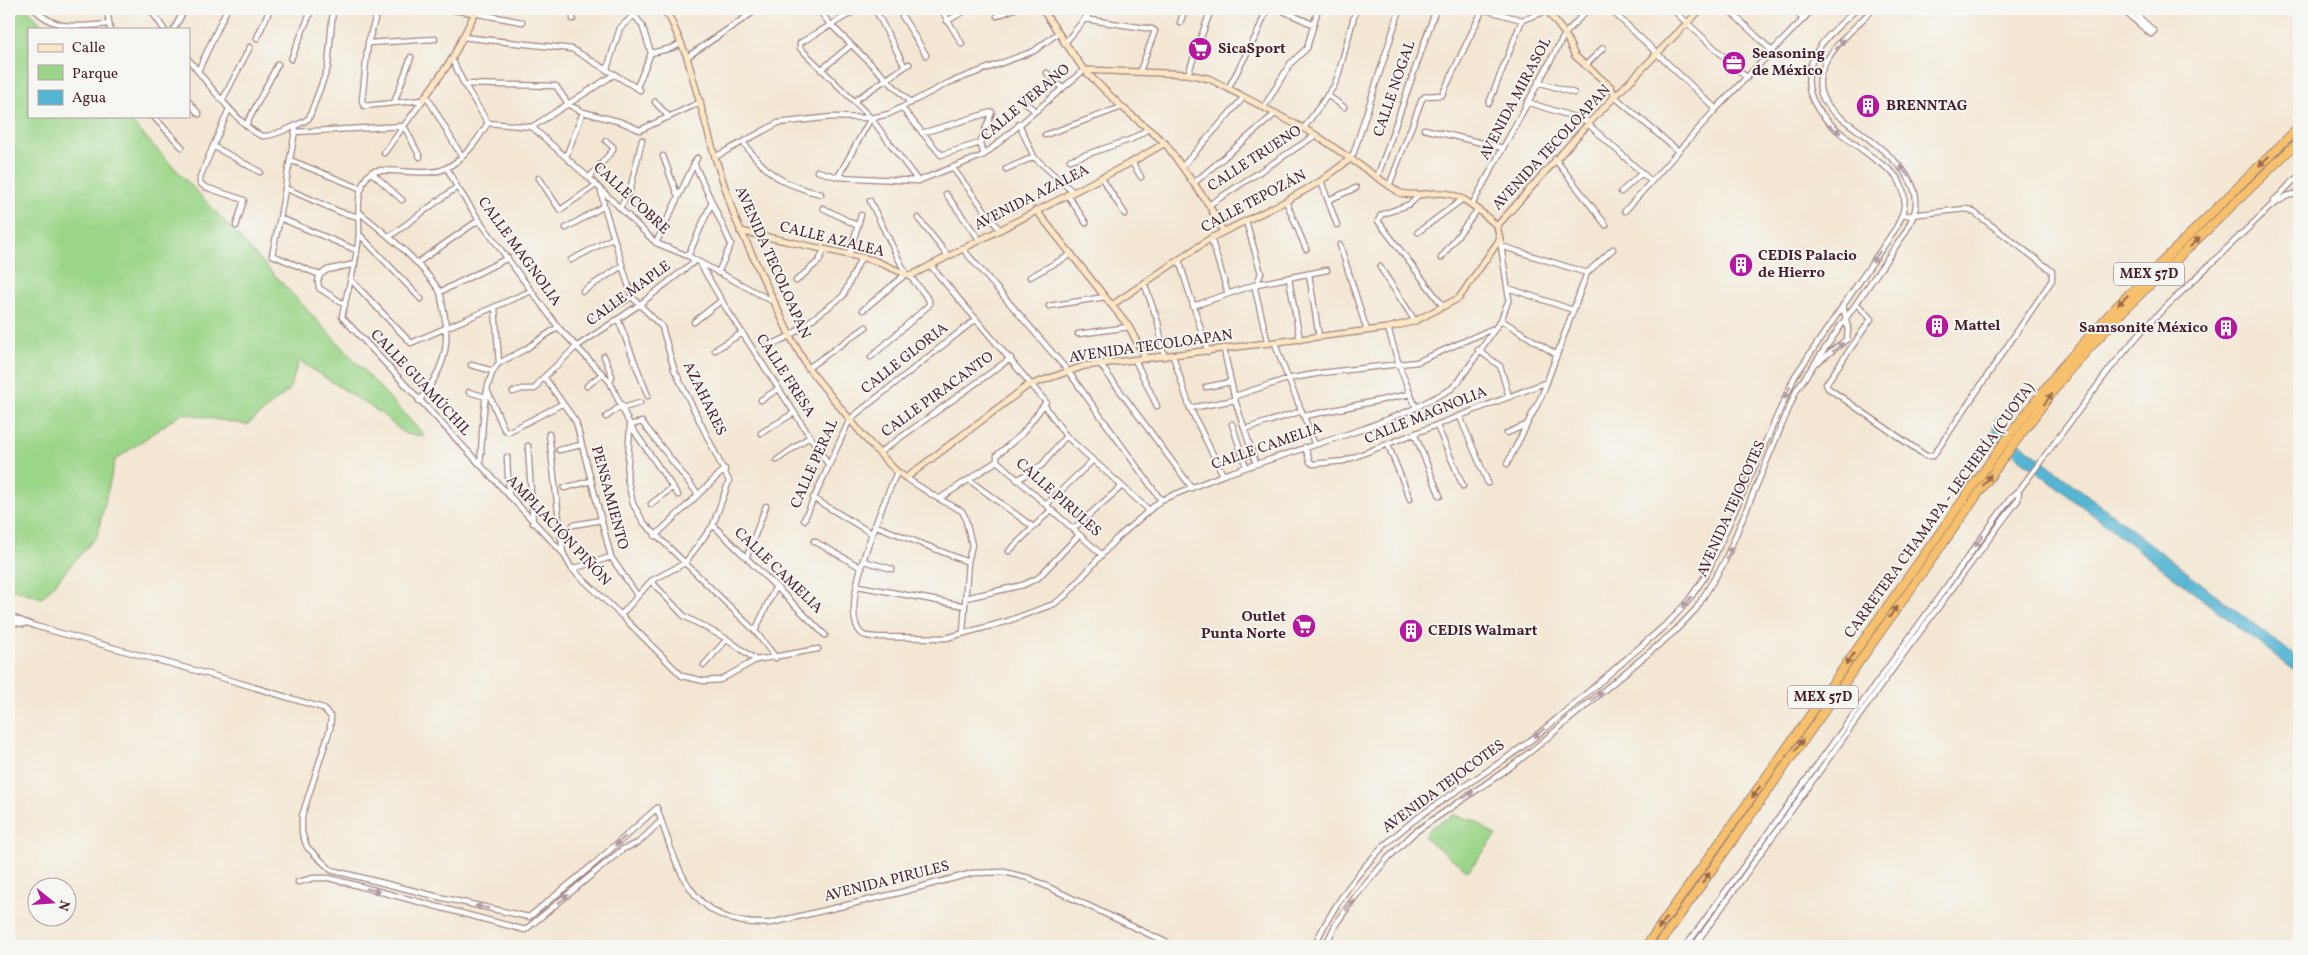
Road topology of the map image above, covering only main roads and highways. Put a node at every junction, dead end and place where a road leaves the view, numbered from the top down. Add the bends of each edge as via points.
1 (2299, 127) edge
2 (2299, 141) edge
3 (2003, 450) junction
4 (1646, 946) edge
5 (1658, 946) edge

1 -> 3 highway, CARRETERA CHAMAPA - LECHERÍA (CUOTA) / MEX 57D via 2115,308 2060,369 2011,432
3 -> 2 highway, CARRETERA CHAMAPA - LECHERÍA (CUOTA) / MEX 57D via 2018,438 2066,374 2123,311
3 -> 4 highway, CARRETERA CHAMAPA - LECHERÍA (CUOTA) / MEX 57D
5 -> 3 highway, CARRETERA CHAMAPA - LECHERÍA (CUOTA) / MEX 57D

